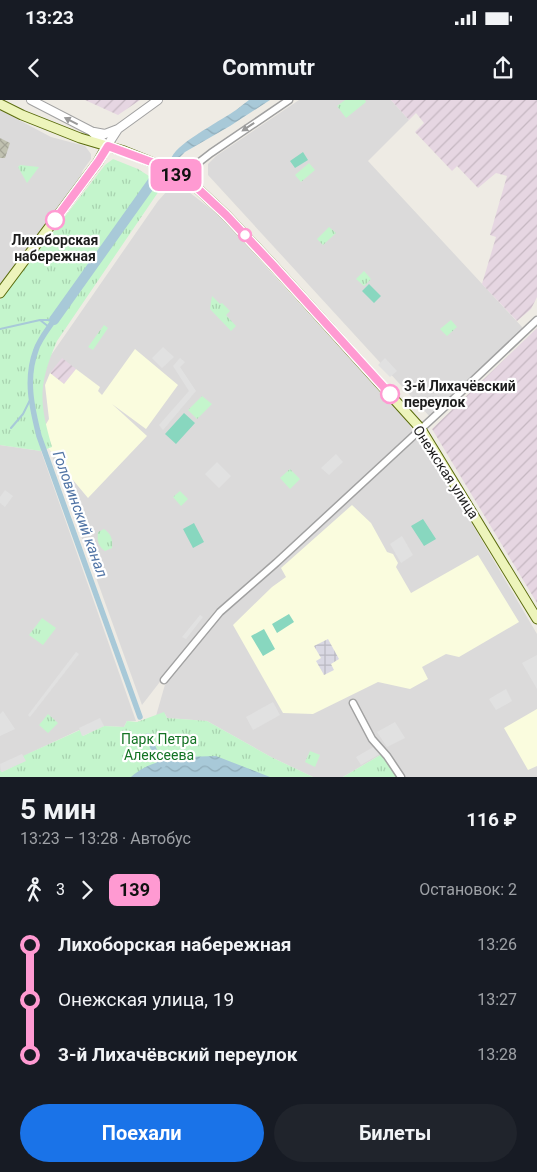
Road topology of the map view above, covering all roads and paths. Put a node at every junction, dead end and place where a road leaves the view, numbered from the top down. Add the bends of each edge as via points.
1 (31, 100) edge
2 (158, 100) edge
3 (288, 100) edge
4 (0, 104) edge
5 (118, 130) junction
6 (90, 131) junction
7 (108, 146) junction
8 (180, 177) junction
9 (0, 293) edge
10 (537, 320) edge
11 (421, 429) junction
12 (537, 619) edge
13 (164, 680) dead end
14 (353, 703) dead end
15 (401, 777) edge

6 -> 1 street
2 - 5 street
3 -> 8 street
4 - 7 main road, Онежская улица via 71,135
5 - 6 street via 104,134
5 - 7 street
6 - 7 street
7 - 8 main road, Онежская улица via 154,163
7 - 9 main road
8 - 11 main road, Онежская улица via 196,187 233,222
10 - 11 street
11 - 12 main road, Онежская улица
11 - 13 street via 220,612
14 - 15 street via 372,739

